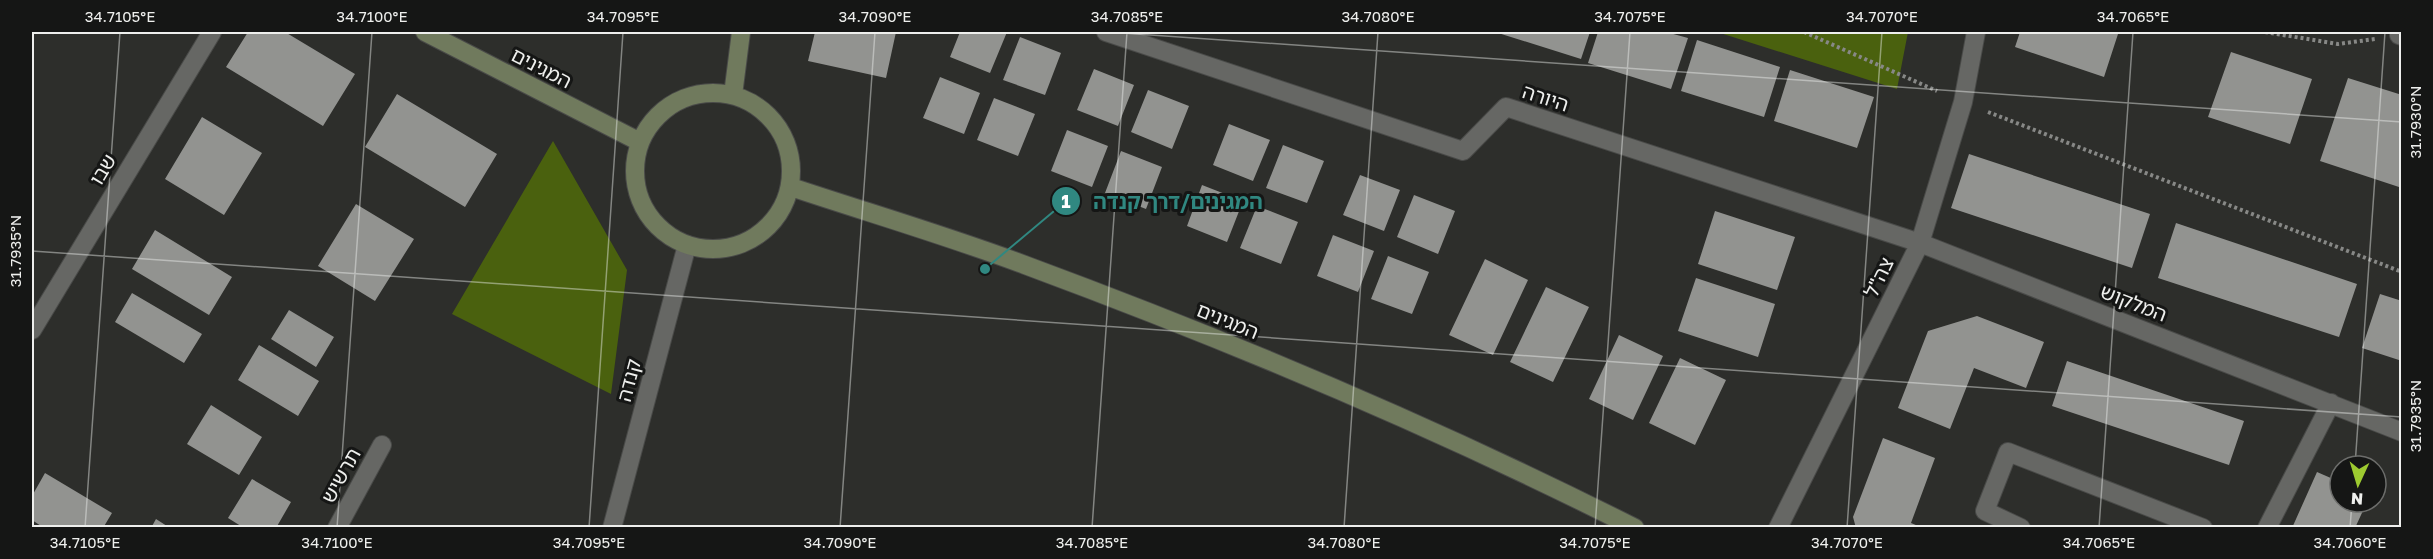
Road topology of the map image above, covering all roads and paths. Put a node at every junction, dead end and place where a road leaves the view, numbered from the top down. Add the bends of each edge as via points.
1 (212, 32) edge
2 (424, 32) edge
3 (741, 32) edge
4 (1106, 32) edge
5 (1804, 32) edge
6 (1976, 32) edge
7 (2265, 32) edge
8 (2400, 34) edge
9 (733, 95) junction
10 (1963, 102) junction
11 (640, 142) junction
12 (791, 187) junction
13 (1920, 243) junction
14 (687, 245) junction
15 (2402, 272) edge
16 (32, 330) edge
17 (2331, 404) junction
18 (2402, 432) edge
19 (382, 445) dead end
20 (337, 528) edge
21 (612, 528) edge
22 (1635, 528) edge
23 (1778, 528) edge
24 (2021, 528) edge
25 (2203, 528) edge
26 (2267, 528) edge

1 - 16 street, שבו
2 - 11 street, המגינים
3 - 9 street
4 - 13 street, היורה via 1462,151 1506,107
5 - 10 path
6 - 10 street, צה"ל
7 - 8 path via 2338,44
9 - 11 street via 710,92 688,96 667,107 651,122
9 - 12 street via 755,104 780,130 792,164
10 - 13 street, צה"ל
10 - 15 path
11 - 14 street via 634,167 637,192 648,215 665,233
12 - 14 street via 780,212 763,232 740,245 714,250
12 - 22 street, המגינים via 1024,264 1300,373 1518,469
13 - 17 street, המלקוש
13 - 23 street, צה"ל
14 - 21 street, קנדה
17 - 18 street, המלקוש
17 - 26 street
19 - 20 street, תרשיש
24 - 25 street via 1985,511 2008,452

